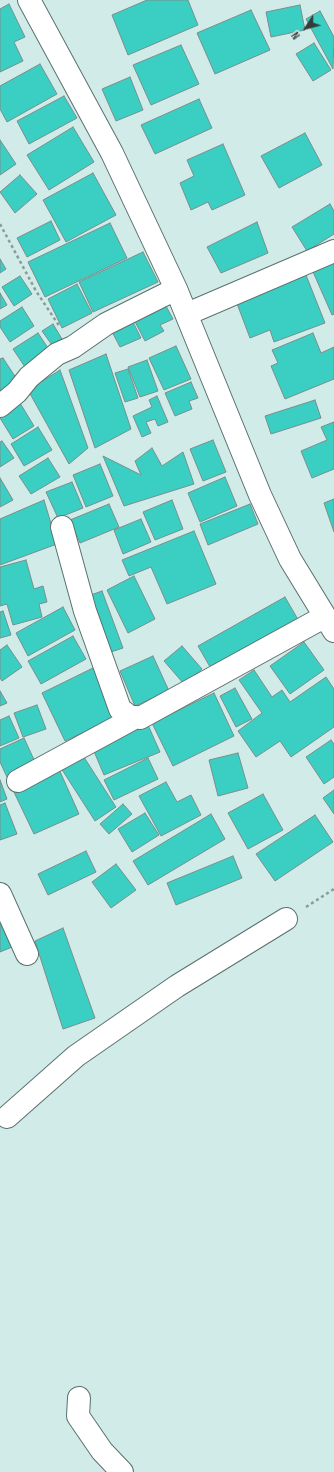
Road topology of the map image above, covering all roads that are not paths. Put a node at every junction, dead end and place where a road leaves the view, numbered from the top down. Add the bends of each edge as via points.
1 (29, 0) edge
2 (334, 251) edge
3 (176, 289) junction
4 (188, 314) junction
5 (0, 406) edge
6 (62, 527) dead end
7 (329, 624) edge
8 (136, 717) junction
9 (18, 781) dead end
10 (0, 894) edge
11 (286, 920) road end
12 (27, 954) dead end
13 (2, 1114) edge
14 (79, 1398) dead end
15 (122, 1472) edge

1 - 3 street via 112,153
2 - 4 street
3 - 4 street
3 - 5 street via 106,324 73,347 57,354
4 - 7 street via 264,502 290,559
6 - 8 street via 85,611 120,709 129,716
7 - 8 street via 140,718
8 - 9 street
10 - 12 street
11 - 13 street via 177,986 76,1056
14 - 15 street via 78,1416 102,1451

